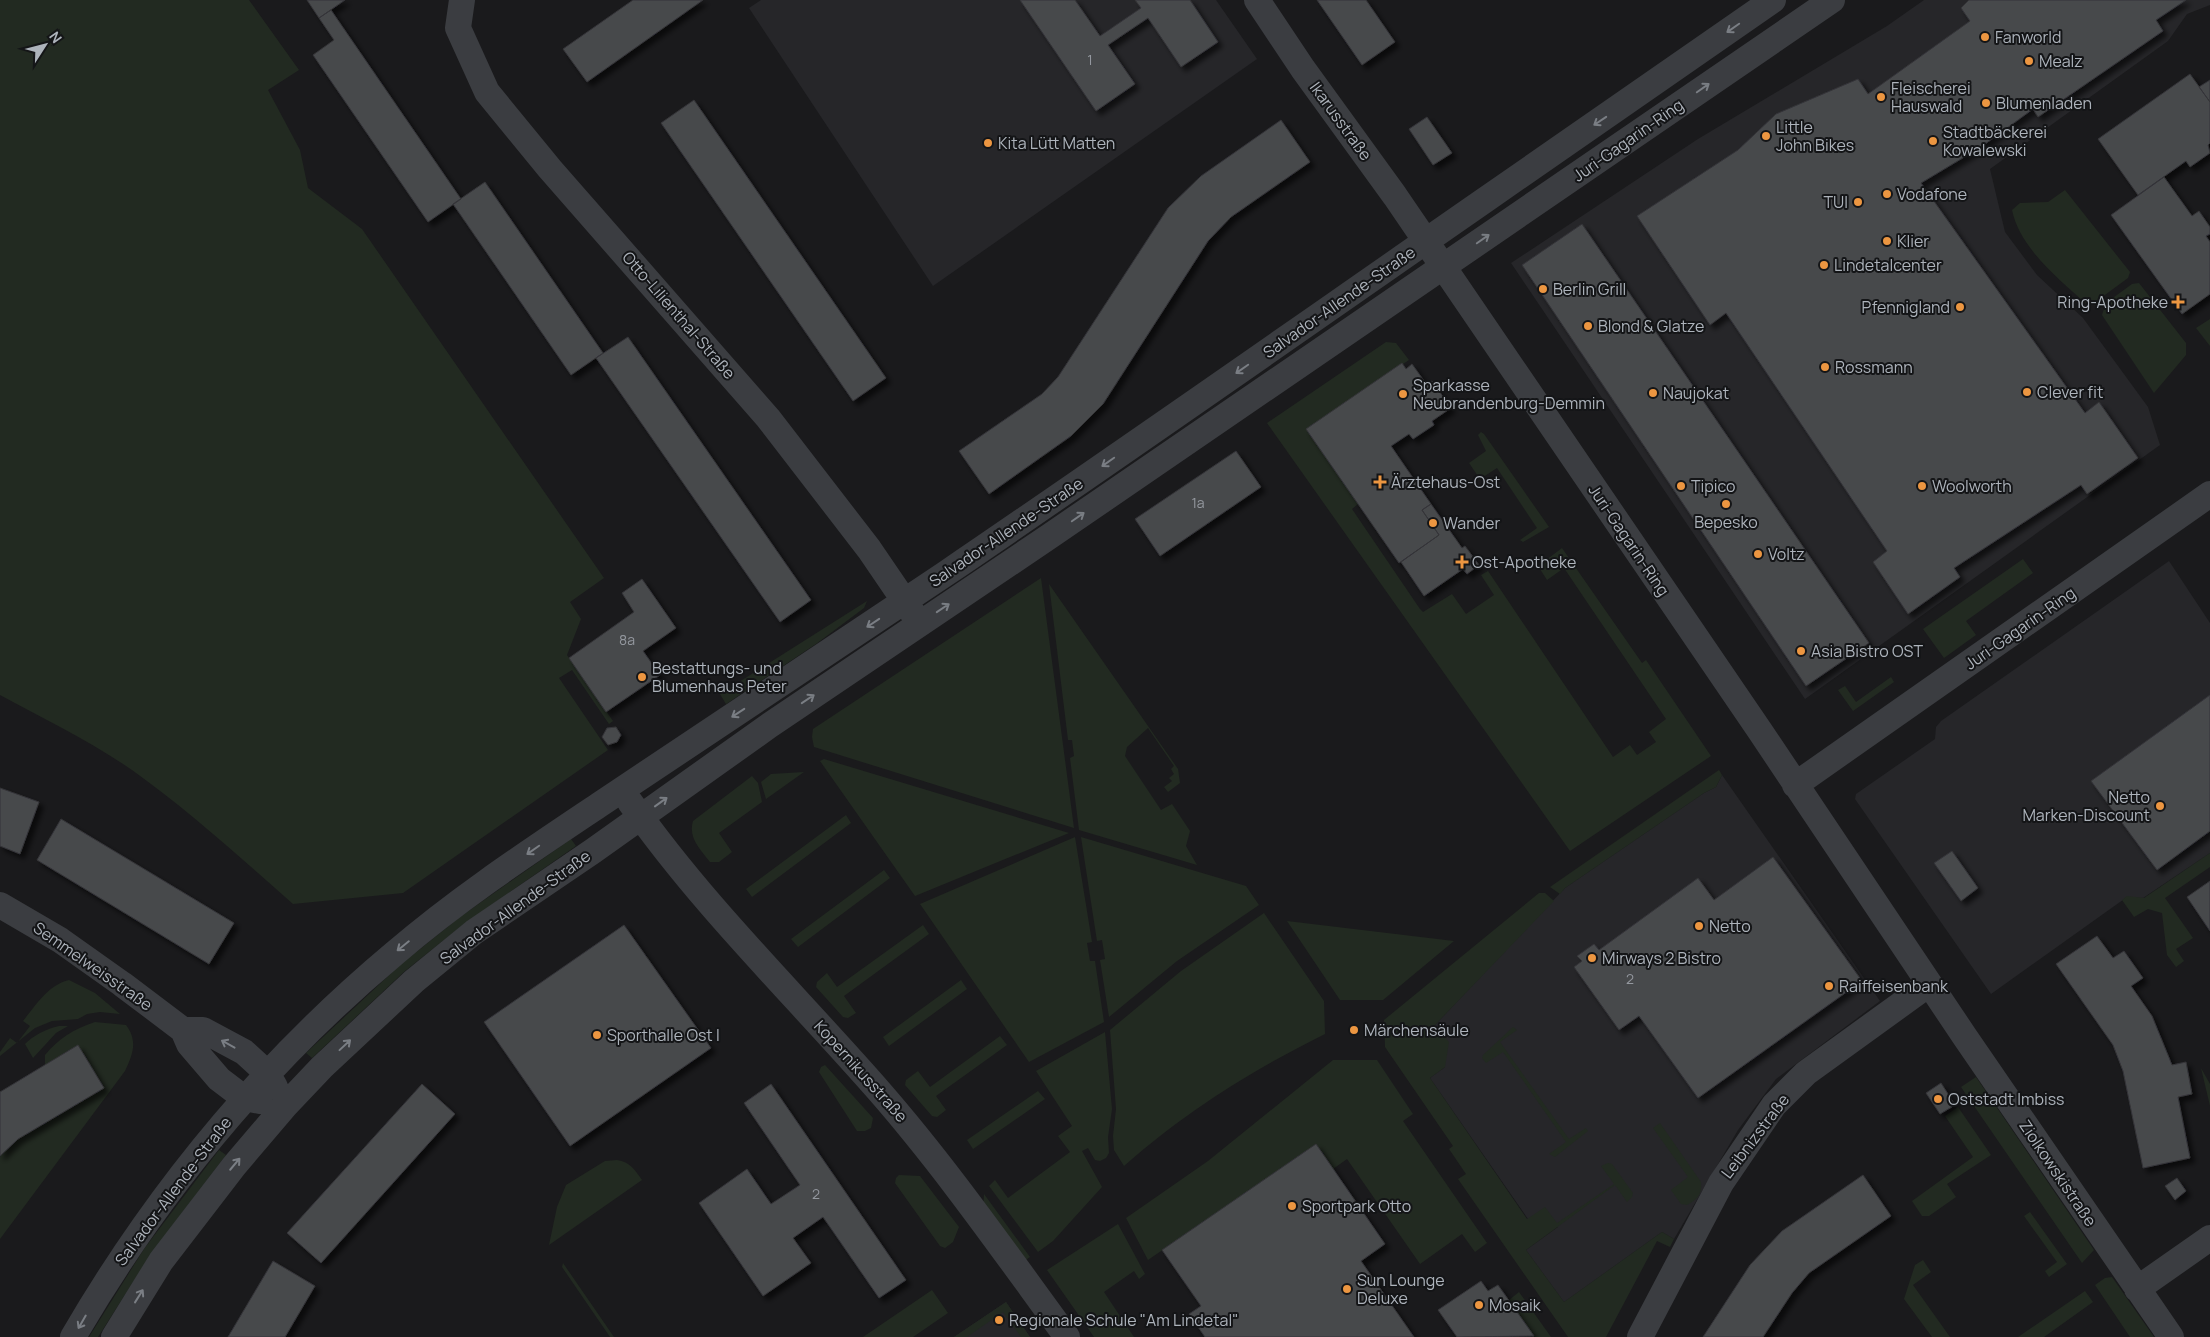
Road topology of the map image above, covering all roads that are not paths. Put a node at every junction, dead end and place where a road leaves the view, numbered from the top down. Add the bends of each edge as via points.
1 (462, 0) edge
2 (1257, 0) edge
3 (1773, 0) edge
4 (1832, 0) edge
5 (1426, 242) junction
6 (1443, 267) junction
7 (2210, 494) edge
8 (905, 602) junction
9 (920, 624) junction
10 (1795, 785) junction
11 (621, 790) junction
12 (640, 817) junction
13 (0, 905) edge
14 (1929, 984) junction
15 (183, 1030) junction
16 (267, 1073) junction
17 (244, 1098) junction
18 (285, 1106) junction
19 (2210, 1238) edge
20 (2137, 1288) junction
21 (73, 1337) edge
22 (114, 1337) edge
23 (1067, 1337) edge
24 (1640, 1337) edge
25 (2171, 1337) edge

1 - 8 street, Otto-Lilienthal-Straße via 458,28 487,92 550,169 768,418 869,549
2 - 5 street, Ikarusstraße
3 -> 5 street, Juri-Gagarin-Ring
6 -> 4 street, Juri-Gagarin-Ring
5 - 6 street, Salvador-Allende-Straße
5 -> 8 street, Salvador-Allende-Straße
9 -> 6 street, Salvador-Allende-Straße
6 - 10 street, Juri-Gagarin-Ring
7 - 10 street, Juri-Gagarin-Ring
8 - 9 street, Otto-Lilienthal-Straße
8 -> 11 street, Salvador-Allende-Straße
12 -> 9 street, Salvador-Allende-Straße
10 - 14 street, Ziolkowskistraße
11 - 12 street
11 -> 16 street, Salvador-Allende-Straße via 454,905 392,955
18 -> 12 street, Salvador-Allende-Straße via 406,988 474,932
12 - 23 street, Kopernikusstraße via 697,890 920,1139
13 - 15 street, Semmelweisstraße via 60,940
14 - 20 street, Ziolkowskistraße
14 - 24 street, Leibnizstraße via 1806,1073 1774,1105 1720,1183
16 -> 15 street via 244,1052 203,1030
15 - 17 street, Semmelweisstraße via 189,1044 219,1079
16 - 17 street, Salvador-Allende-Straße
16 - 18 street
17 - 18 street
17 -> 21 street, Salvador-Allende-Straße via 133,1240
22 -> 18 street, Salvador-Allende-Straße via 161,1261
19 - 20 street
20 - 25 street, Ziolkowskistraße

